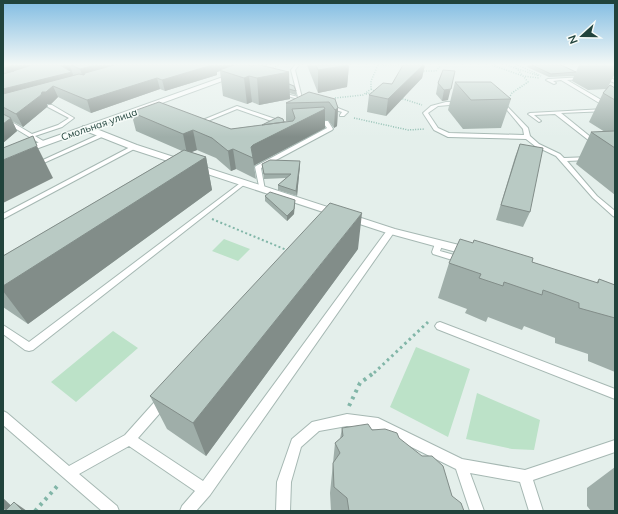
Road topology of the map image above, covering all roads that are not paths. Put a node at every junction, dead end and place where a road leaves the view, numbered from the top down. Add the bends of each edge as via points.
1 (198, 89) edge
2 (579, 89) edge
3 (299, 90) joint
4 (272, 91) dead end
5 (285, 95) junction
6 (300, 98) junction
7 (468, 102) edge
8 (316, 103) edge
9 (491, 103) edge
10 (324, 105) edge
11 (50, 106) dead end
12 (556, 112) junction
13 (342, 115) road end
14 (3, 119) edge
15 (539, 121) dead end
16 (310, 123) edge
17 (288, 126) edge
18 (86, 128) junction
19 (195, 130) edge
20 (102, 135) junction
21 (31, 136) junction
22 (527, 137) junction
23 (43, 143) junction
24 (599, 146) edge
25 (134, 147) junction
26 (597, 157) edge
27 (3, 158) edge
28 (562, 160) junction
29 (30, 167) edge
30 (191, 167) junction
31 (180, 173) edge
32 (243, 184) junction
33 (262, 190) junction
34 (333, 211) junction
35 (615, 215) edge
36 (3, 217) edge
37 (325, 220) edge
38 (391, 231) junction
39 (439, 243) junction
40 (483, 255) edge
41 (474, 264) edge
42 (435, 323) road end
43 (3, 329) edge
44 (170, 392) edge
45 (615, 394) edge
46 (3, 417) edge
47 (129, 439) junction
48 (615, 446) edge
49 (461, 465) junction
50 (68, 473) junction
51 (525, 476) junction
52 (205, 490) junction
53 (112, 511) edge
54 (187, 511) edge
55 (282, 511) edge
56 (477, 511) edge
57 (536, 511) edge

1 - 18 street, Смольная улица
2 - 12 lane via 614,109
3 - 5 lane
3 - 6 lane
4 - 5 lane
5 - 6 lane
6 - 8 lane
7 - 22 lane via 444,103 430,107 425,113 436,129 448,135
9 - 22 lane via 504,104 526,129
10 - 13 lane via 346,112
11 - 21 lane via 72,118 60,126
12 - 15 lane via 530,114
12 - 24 lane
14 - 21 lane
16 - 33 lane via 326,122 330,129 258,167
17 - 19 lane via 237,107 188,127
18 - 20 street
18 - 23 street, Смольная улица
20 - 25 street
20 - 29 lane
21 - 23 lane
22 - 28 lane via 537,146 558,155
23 - 27 street, Смольная улица
25 - 30 street
25 - 36 lane
26 - 28 lane
28 - 35 lane
30 - 31 lane
30 - 32 street
32 - 33 street
32 - 43 lane via 29,347
33 - 34 street
34 - 37 lane
34 - 38 street
38 - 39 street
38 - 52 lane
39 - 40 street
39 - 41 lane via 436,252
42 - 45 lane
44 - 47 lane
46 - 50 lane
47 - 50 lane
47 - 52 lane
48 - 51 lane
49 - 51 lane
49 - 55 lane via 378,424 347,420 316,426 296,443 284,482
49 - 56 lane
50 - 53 lane
51 - 57 lane
52 - 54 lane

